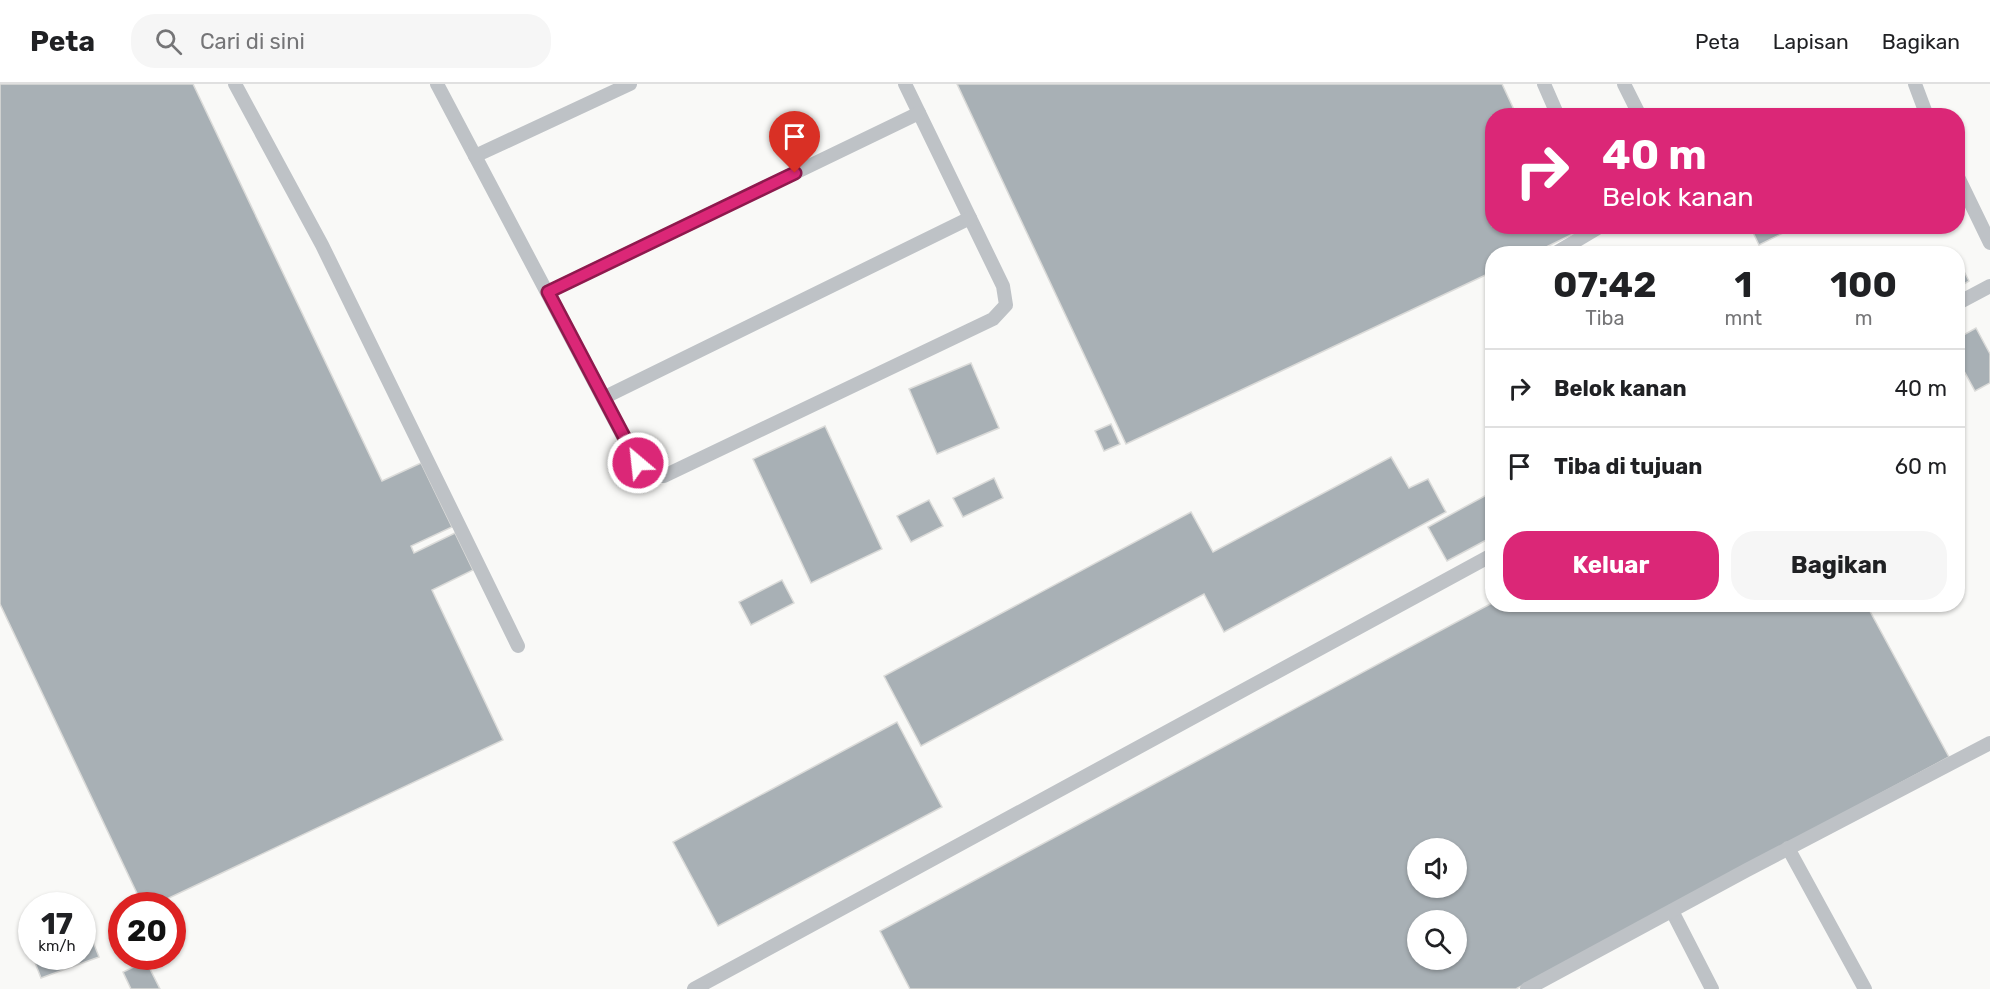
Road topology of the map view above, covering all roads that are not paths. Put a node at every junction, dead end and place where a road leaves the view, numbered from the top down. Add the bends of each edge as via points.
1 (235, 84) edge
2 (437, 84) edge
3 (630, 84) edge
4 (905, 84) edge
5 (1544, 84) edge
6 (1624, 84) edge
7 (1915, 84) edge
8 (1554, 108) edge
9 (1636, 108) edge
10 (1924, 108) edge
11 (919, 113) junction
12 (475, 156) junction
13 (1965, 191) edge
14 (970, 218) junction
15 (1588, 234) edge
16 (1990, 243) edge
17 (1567, 246) edge
18 (1990, 286) edge
19 (548, 292) junction
20 (1965, 299) edge
21 (603, 398) junction
22 (1485, 559) edge
23 (518, 646) dead end
24 (1990, 743) edge
25 (1788, 848) junction
26 (1672, 911) junction
27 (1548, 984) edge
28 (694, 989) edge
29 (1527, 989) edge
30 (1712, 989) edge
31 (1865, 989) edge

1 - 23 lane via 322,245
2 - 12 lane
3 - 12 lane
4 - 11 lane
5 - 8 lane
6 - 9 lane
7 - 10 lane
11 - 14 lane
11 - 19 lane
12 - 19 lane
13 - 16 lane
14 - 21 lane
14 - 21 lane via 1003,286 1006,305 993,320 664,476 648,474 638,463
15 - 17 lane
18 - 20 lane
19 - 21 lane
22 - 28 lane
24 - 25 lane
25 - 26 lane
25 - 31 lane
26 - 27 lane
26 - 30 lane
27 - 29 lane

